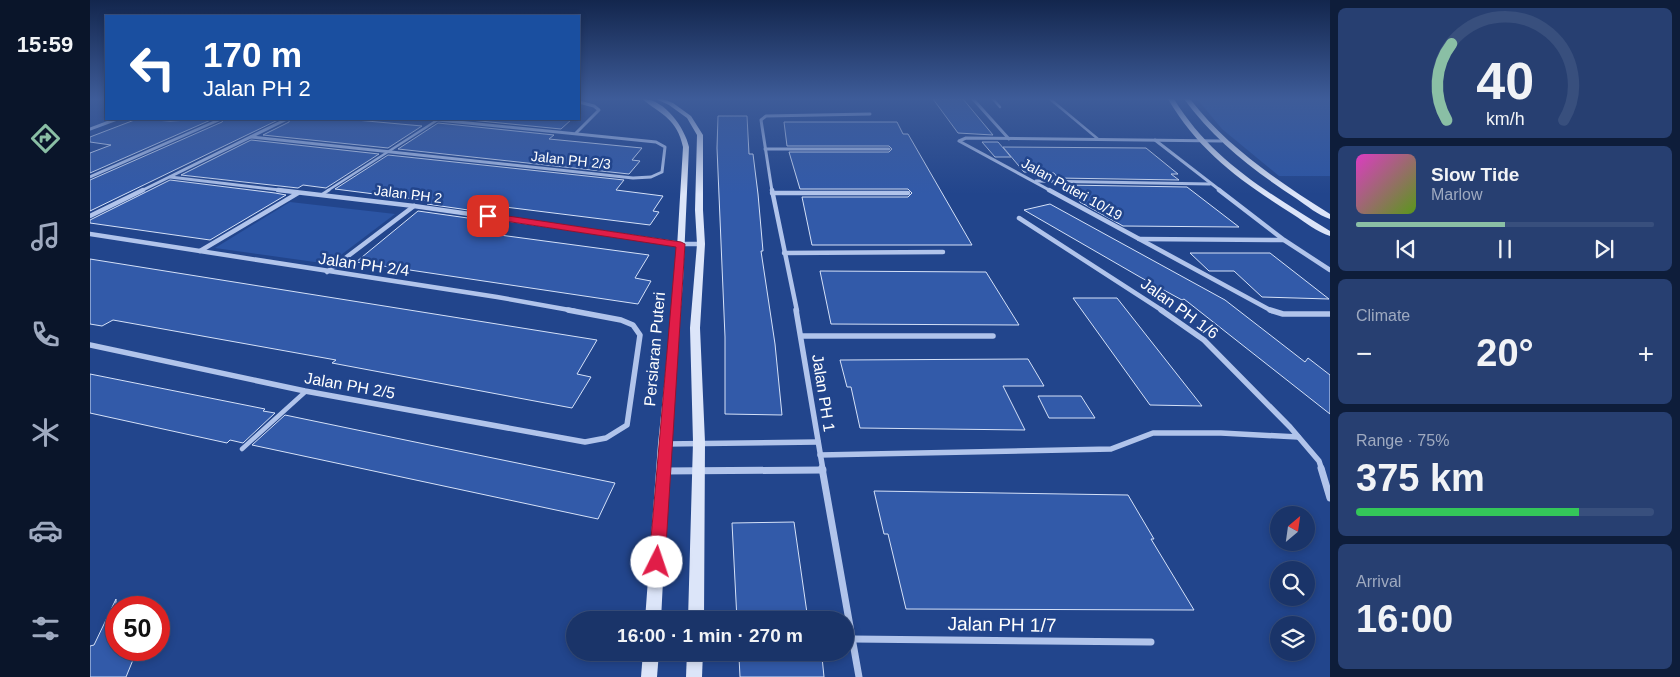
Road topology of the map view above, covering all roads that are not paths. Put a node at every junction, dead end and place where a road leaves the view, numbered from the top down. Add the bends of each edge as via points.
1 (195, 131) edge
2 (264, 131) edge
3 (420, 131) edge
4 (552, 131) edge
5 (578, 131) edge
6 (681, 131) edge
7 (697, 131) edge
8 (762, 131) edge
9 (1001, 131) edge
10 (1088, 131) edge
11 (1193, 131) edge
12 (1213, 131) edge
13 (576, 133) junction
14 (251, 137) junction
15 (1009, 139) junction
16 (1098, 139) junction
17 (1155, 140) junction
18 (1201, 140) junction
19 (1222, 141) junction
20 (765, 149) junction
21 (889, 149) dead end
22 (386, 152) junction
23 (90, 177) edge
24 (170, 177) junction
25 (1033, 181) junction
26 (1211, 184) junction
27 (298, 192) junction
28 (772, 193) junction
29 (908, 193) dead end
30 (321, 195) junction
31 (414, 206) junction
32 (90, 216) edge
33 (1330, 217) edge
34 (1019, 218) dead end
35 (90, 234) edge
36 (1330, 234) edge
37 (1139, 239) junction
38 (1284, 240) junction
39 (681, 244) junction
40 (701, 244) junction
41 (200, 252) junction
42 (943, 252) dead end
43 (784, 253) junction
44 (1330, 270) edge
45 (327, 272) junction
46 (1330, 314) edge
47 (802, 336) junction
48 (993, 336) dead end
49 (90, 345) edge
50 (306, 391) junction
51 (1298, 437) junction
52 (606, 438) joint
53 (699, 442) junction
54 (818, 442) junction
55 (664, 444) junction
56 (242, 450) dead end
57 (820, 455) junction
58 (699, 470) junction
59 (823, 470) junction
60 (663, 471) junction
61 (1330, 498) edge
62 (654, 611) edge
63 (696, 611) edge
64 (847, 611) edge
65 (854, 639) edge
66 (1152, 642) dead end
67 (854, 650) edge
68 (650, 661) edge
69 (695, 661) edge
70 (649, 677) edge
71 (694, 677) edge
72 (859, 677) edge

1 - 23 street
2 - 14 street
3 - 22 lane
4 - 13 street
5 - 13 street
6 - 39 main road, Persiaran Puteri via 685,139 685,188
7 - 40 main road via 700,136
8 - 20 street, Jalan PH 1
9 - 15 street
10 - 16 lane
11 - 18 main road
12 - 19 main road
13 - 22 street, Jalan PH 2/3 via 656,142 665,147 662,172 651,177 633,178
14 - 22 street, Jalan PH 2/3
14 - 24 street
15 - 16 street, Jalan Puteri 10/19
15 - 25 street, Jalan Puteri 10/19 via 966,138 959,141
16 - 17 street, Jalan Puteri 10/19
17 - 18 street, Jalan Puteri 10/19
17 - 26 street
18 - 19 street, Jalan Puteri 10/19
18 - 36 main road via 1271,196
19 - 33 main road
20 - 21 street
20 - 28 street, Jalan PH 1
22 - 30 lane
24 - 27 street, Jalan PH 2
24 - 32 street
25 - 26 street
25 - 37 street, Jalan Puteri 10/19
26 - 38 street
27 - 30 street, Jalan PH 2
27 - 41 street
28 - 29 street
28 - 43 street, Jalan PH 1
30 - 31 street, Jalan PH 2
31 - 39 street, Jalan PH 2
31 - 45 street
34 - 51 street, Jalan PH 1/6 via 1204,340
35 - 41 street, Jalan PH 2/4
37 - 38 street
37 - 46 street, Jalan Puteri 10/19 via 1273,312
38 - 44 street
39 - 40 street, Jalan PH 2
39 - 55 main road, Persiaran Puteri
40 - 53 main road via 695,328
41 - 45 street, Jalan PH 2/4
42 - 43 street
43 - 47 street, Jalan PH 1
45 - 52 street, Jalan PH 2/4 via 497,297 633,325 640,335 627,426
47 - 48 street
47 - 54 street, Jalan PH 1
49 - 50 street, Jalan PH 2/5
50 - 52 street, Jalan PH 2/5 via 585,442
50 - 56 lane
51 - 57 street via 1152,433 1111,449
51 - 61 street, Jalan PH 1/6 via 1319,461
53 - 54 street
53 - 55 street
53 - 58 main road
54 - 57 street, Jalan PH 1
55 - 60 main road, Persiaran Puteri
57 - 59 street, Jalan PH 1
58 - 59 street
58 - 60 street
58 - 63 main road
59 - 64 street, Jalan PH 1
60 - 62 main road, Persiaran Puteri
65 - 66 street, Jalan PH 1/7
67 - 72 street, Jalan PH 1
68 - 70 main road
69 - 71 main road

